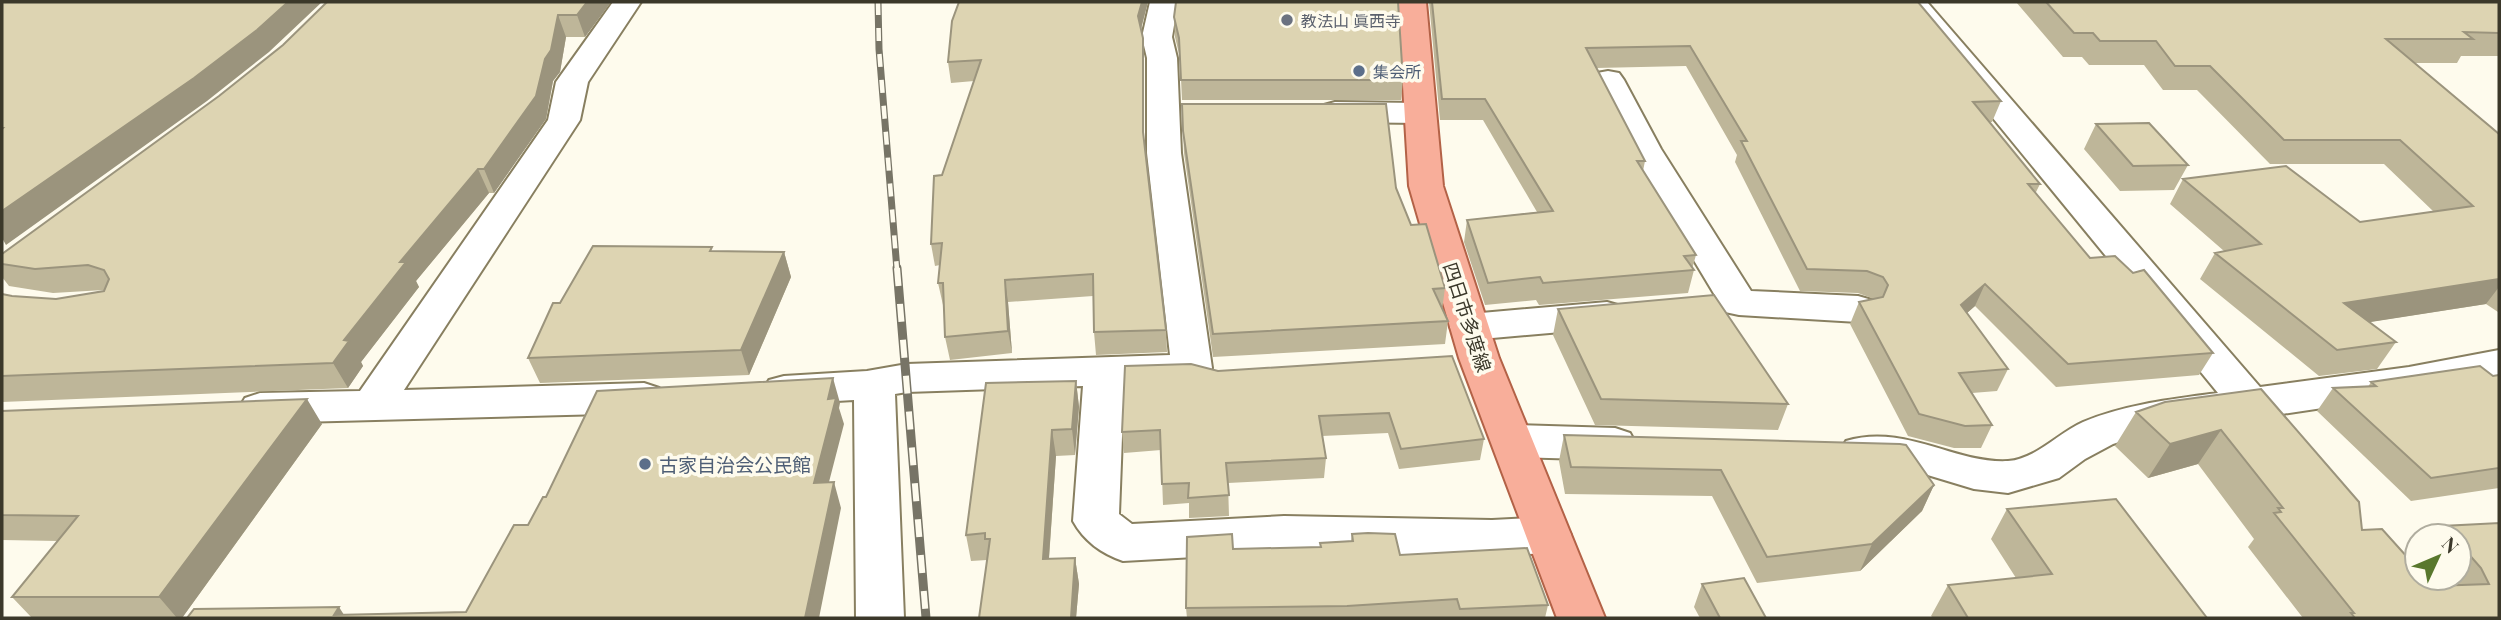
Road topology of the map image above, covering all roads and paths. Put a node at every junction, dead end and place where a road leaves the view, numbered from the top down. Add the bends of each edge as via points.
1 (627, 2) edge
2 (1164, 2) edge
3 (1412, 2) edge
4 (1912, 2) edge
5 (1608, 80) dead end
6 (1420, 113) junction
7 (1299, 114) edge
8 (1738, 303) junction
9 (1698, 307) edge
10 (1858, 309) edge
11 (1644, 312) edge
12 (1475, 342) junction
13 (1438, 361) edge
14 (2499, 364) edge
15 (1192, 368) junction
16 (1104, 372) junction
17 (1232, 374) edge
18 (874, 385) junction
19 (750, 392) edge
20 (681, 396) edge
21 (373, 404) junction
22 (2252, 405) junction
23 (222, 410) edge
24 (1512, 441) junction
25 (1651, 445) edge
26 (2288, 447) edge
27 (1818, 450) edge
28 (1548, 536) junction
29 (880, 618) edge
30 (1581, 618) edge

1 - 21 street via 572,82 565,120
2 - 15 street via 1157,37 1178,113 1164,153
3 - 6 main road, 四日市多度線
4 - 22 street
5 - 8 street via 1644,149
6 - 7 street
6 - 12 main road, 四日市多度線 via 1426,186
8 - 9 street
8 - 10 street
11 - 12 street
12 - 13 street
12 - 24 main road, 四日市多度線
14 - 22 street
15 - 16 street
15 - 17 street
16 - 18 street via 907,378
16 - 28 street via 1096,521 1123,543 1284,534
18 - 19 street
18 - 29 street
20 - 21 street
21 - 23 street
22 - 26 street
22 - 27 street via 2140,419 2098,433 2044,467 2008,477 1888,452
24 - 25 street
24 - 28 main road, 四日市多度線
28 - 30 main road, 四日市多度線

